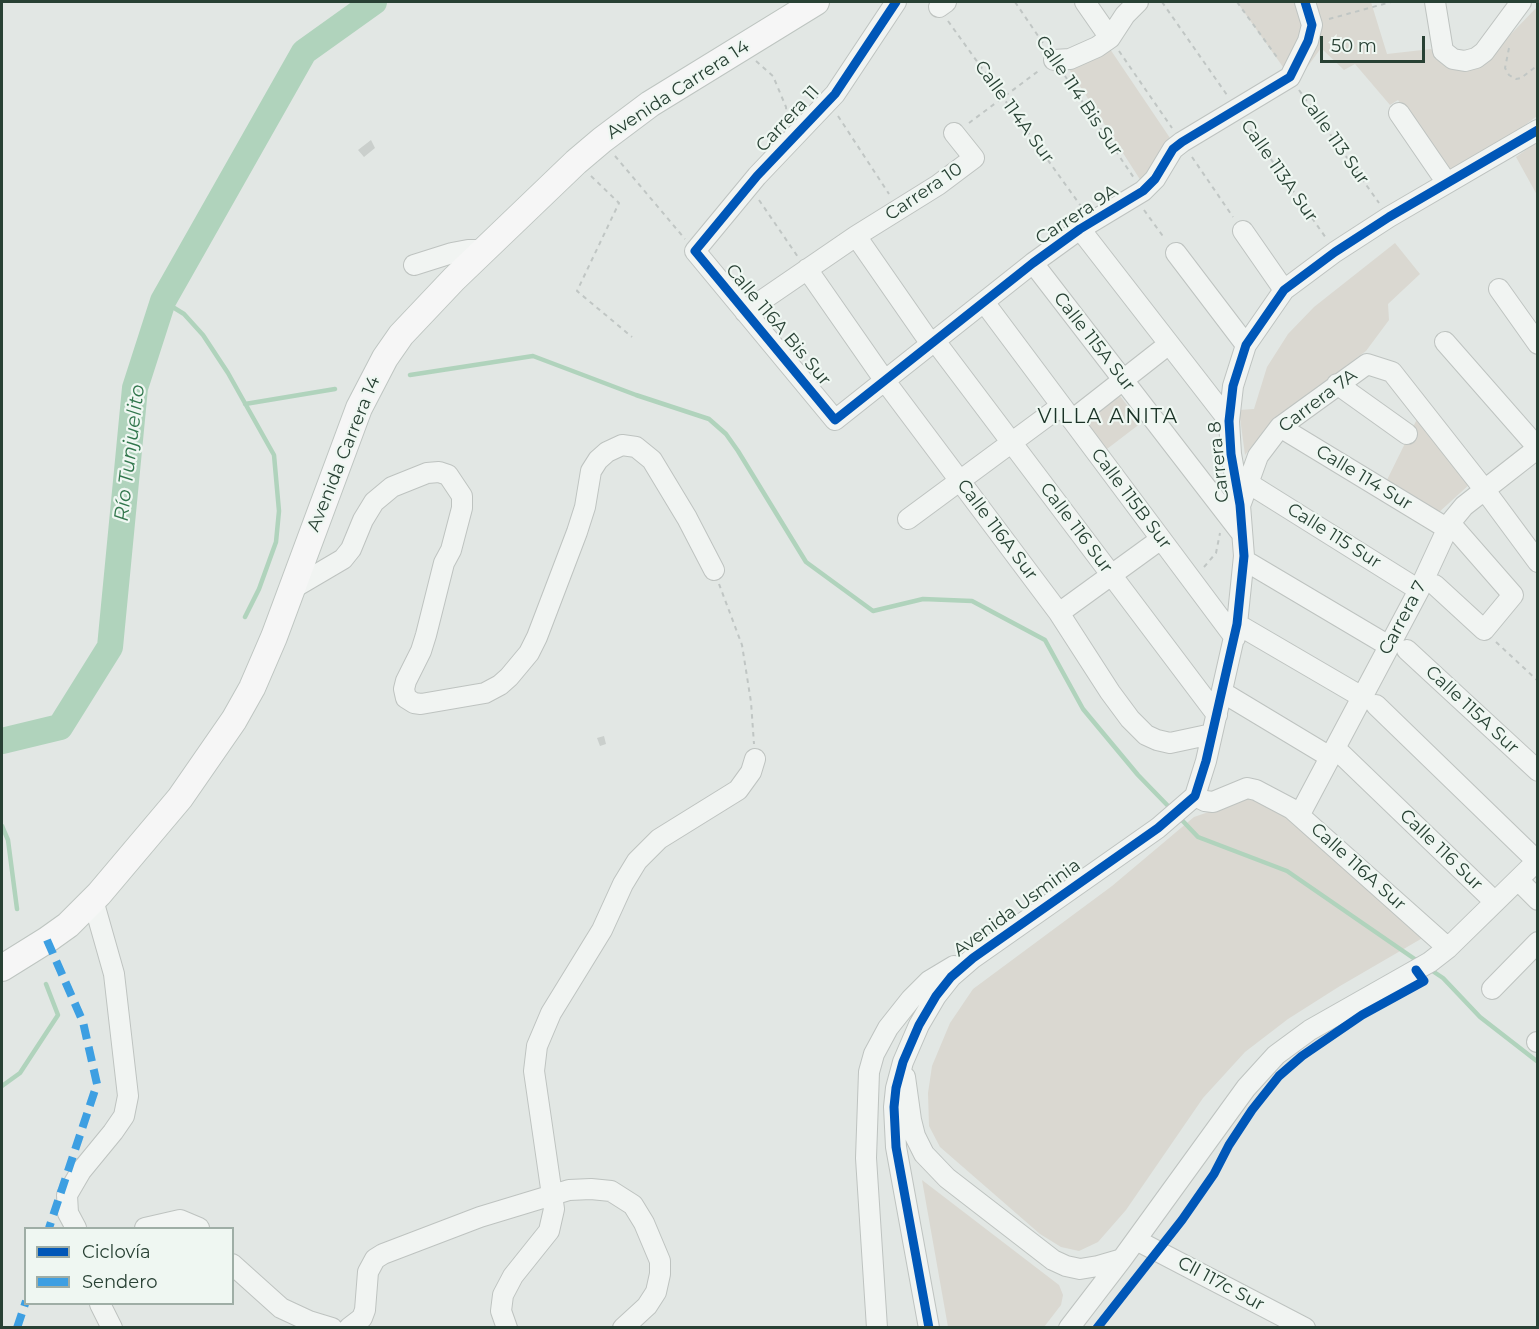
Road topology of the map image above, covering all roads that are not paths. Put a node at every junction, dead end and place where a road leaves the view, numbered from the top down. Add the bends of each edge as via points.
1 (816, 2) edge
2 (896, 2) edge
3 (1085, 2) edge
4 (1137, 2) edge
5 (1305, 2) edge
6 (1435, 2) edge
7 (1521, 2) edge
8 (1110, 38) junction
9 (1054, 60) road end
10 (1399, 113) dead end
11 (1538, 130) edge
12 (954, 133) road end
13 (1447, 183) junction
14 (1086, 226) junction
15 (1243, 231) dead end
16 (856, 236) junction
17 (485, 250) junction
18 (695, 251) joint
19 (1176, 253) road end
20 (1033, 263) junction
21 (414, 265) dead end
22 (807, 269) junction
23 (1499, 289) dead end
24 (1284, 290) junction
25 (984, 302) junction
26 (745, 312) junction
27 (1445, 342) dead end
28 (933, 343) junction
29 (1169, 344) junction
30 (1538, 344) edge
31 (1246, 345) junction
32 (1123, 380) junction
33 (885, 381) junction
34 (1336, 384) junction
35 (1067, 413) junction
36 (836, 420) joint
37 (1229, 421) junction
38 (1280, 427) junction
39 (1407, 434) dead end
40 (1011, 443) junction
41 (1538, 448) edge
42 (959, 481) junction
43 (1248, 483) junction
44 (1484, 489) junction
45 (1234, 510) junction
46 (908, 519) dead end
47 (1449, 526) junction
48 (1161, 540) junction
49 (1534, 552) edge
50 (1244, 560) junction
51 (714, 570) road end
52 (1112, 576) junction
53 (1427, 587) junction
54 (292, 589) junction
55 (1059, 613) junction
56 (1484, 630) joint
57 (1236, 631) junction
58 (1398, 648) junction
59 (1222, 693) junction
60 (1369, 701) junction
61 (1215, 725) junction
62 (1333, 752) junction
63 (755, 759) road end
64 (1538, 771) edge
65 (1182, 808) junction
66 (1300, 814) junction
67 (1535, 853) edge
68 (1518, 880) junction
69 (1491, 898) junction
70 (93, 900) junction
71 (1538, 900) edge
72 (1538, 942) edge
73 (1448, 948) junction
74 (973, 958) junction
75 (2, 968) edge
76 (1492, 989) dead end
77 (903, 1062) junction
78 (552, 1194) junction
79 (75, 1227) edge
80 (149, 1227) edge
81 (197, 1227) edge
82 (1137, 1240) junction
83 (1122, 1259) junction
84 (234, 1266) edge
85 (100, 1305) edge
86 (112, 1328) edge
87 (332, 1328) edge
88 (349, 1328) edge
89 (507, 1328) edge
90 (623, 1328) edge
91 (877, 1328) edge
92 (929, 1328) edge
93 (1069, 1328) edge
94 (1305, 1328) edge

1 - 17 main road, Avenida Carrera 14 via 650,104 576,162
2 - 18 street, Carrera 11 via 828,100
3 - 8 street
4 - 8 street
5 - 14 street, Carrera 9A via 1312,25 1290,77 1182,142 1173,149 1155,179 1138,194
6 - 7 street via 1443,51 1453,59 1465,61 1484,52
8 - 9 street via 1070,59
10 - 13 street
11 - 13 street, Carrera 8
12 - 16 street, Carrera 10 via 974,158 939,185
13 - 24 street, Carrera 8 via 1335,252
14 - 20 street, Carrera 9A
14 - 29 street
15 - 24 street
16 - 22 street, Carrera 10
16 - 28 street, Calle 116 Sur
17 - 21 street via 460,252
17 - 54 main road, Avenida Carrera 14 via 401,335 374,377 358,408
18 - 26 street, Calle 116A Bis Sur
19 - 31 street
20 - 25 street, Carrera 9A
20 - 32 street, Calle 115A Sur
22 - 26 street, Carrera 10
22 - 33 street, Calle 116A Sur
23 - 30 street
24 - 31 street, Carrera 8
25 - 28 street, Carrera 9A
25 - 35 street, Calle 115B Sur
26 - 36 street, Calle 116A Bis Sur
27 - 41 street
28 - 33 street, Carrera 9A
28 - 40 street, Calle 116 Sur
29 - 32 street
29 - 37 street
31 - 37 street, Carrera 8 via 1233,386
32 - 35 street
32 - 45 street, Calle 115A Sur
33 - 36 street, Carrera 9A
33 - 42 street, Calle 116A Sur
34 - 38 street, Carrera 7A
34 - 39 street
34 - 44 street, Carrera 7A via 1367,364 1392,372
35 - 40 street
35 - 48 street, Calle 115B Sur
37 - 45 street, Carrera 8
38 - 43 street, Carrera 7A via 1258,456
38 - 47 street, Calle 114 Sur
40 - 42 street
40 - 52 street, Calle 116 Sur
41 - 44 street, Carrera 7
42 - 46 street
42 - 55 street, Calle 116A Sur
43 - 45 street, Carrera 7A
43 - 53 street, Calle 115 Sur
44 - 47 street, Carrera 7
44 - 49 street
45 - 50 street, Calle 115A Sur via 1243,535
47 - 53 street, Carrera 7
47 - 56 street, Calle 114 Sur via 1513,595
48 - 52 street
48 - 57 street, Calle 115B Sur
50 - 57 street
50 - 58 street, Calle 115A Sur
51 - 54 street via 652,460 636,447 622,446 607,452 591,471 577,532 529,653 509,677 485,693 422,704 406,698 404,690 421,651 462,508 462,496 448,475 427,473 392,487 374,502 343,559
52 - 55 street
52 - 61 street, Calle 116 Sur
53 - 56 street, Calle 115 Sur
53 - 58 street, Carrera 7
54 - 70 main road, Avenida Carrera 14 via 265,661 234,720 175,805
55 - 61 street, Calle 116A Sur via 1110,692 1146,735 1170,743
57 - 59 street
57 - 60 street, Calle 115B Sur
58 - 60 street, Carrera 7
58 - 64 street, Calle 115A Sur
59 - 61 street
59 - 62 street, Calle 116 Sur
60 - 62 street, Carrera 7
60 - 67 street, Calle 115B Sur
61 - 65 street
62 - 66 street, Carrera 7
62 - 69 street, Calle 116 Sur
63 - 78 street via 738,790 659,839 637,861 602,930 551,1013 537,1046 534,1071
65 - 66 street, Calle 116A Sur via 1213,802 1247,788
65 - 74 street, Avenida Usminia
66 - 73 street, Calle 116A Sur
67 - 68 street
67 - 69 street
68 - 69 street
68 - 71 street
69 - 73 street
70 - 75 main road, Avenida Carrera 14 via 68,925
70 - 79 street via 114,974 128,1096 124,1116 67,1195 68,1213
72 - 76 street
73 - 82 street via 1310,1030 1276,1055 1246,1088
74 - 77 street, Avenida Usminia via 936,996
74 - 91 street via 944,971 911,999 888,1028 869,1072 866,1158
77 - 83 street via 915,1136 924,1154 947,1178 1053,1260 1080,1269
77 - 92 street, Avenida Usminia via 894,1107 896,1147
78 - 88 street via 383,1254 368,1272 362,1318
78 - 89 street via 554,1209 549,1231 503,1295 501,1311
78 - 90 street via 591,1188 610,1191 633,1205 644,1223 660,1261 660,1274 656,1292 647,1306
80 - 81 street via 180,1220
82 - 83 street
82 - 94 street, Cll 117c Sur
83 - 93 street
84 - 87 street via 280,1308
85 - 86 street

